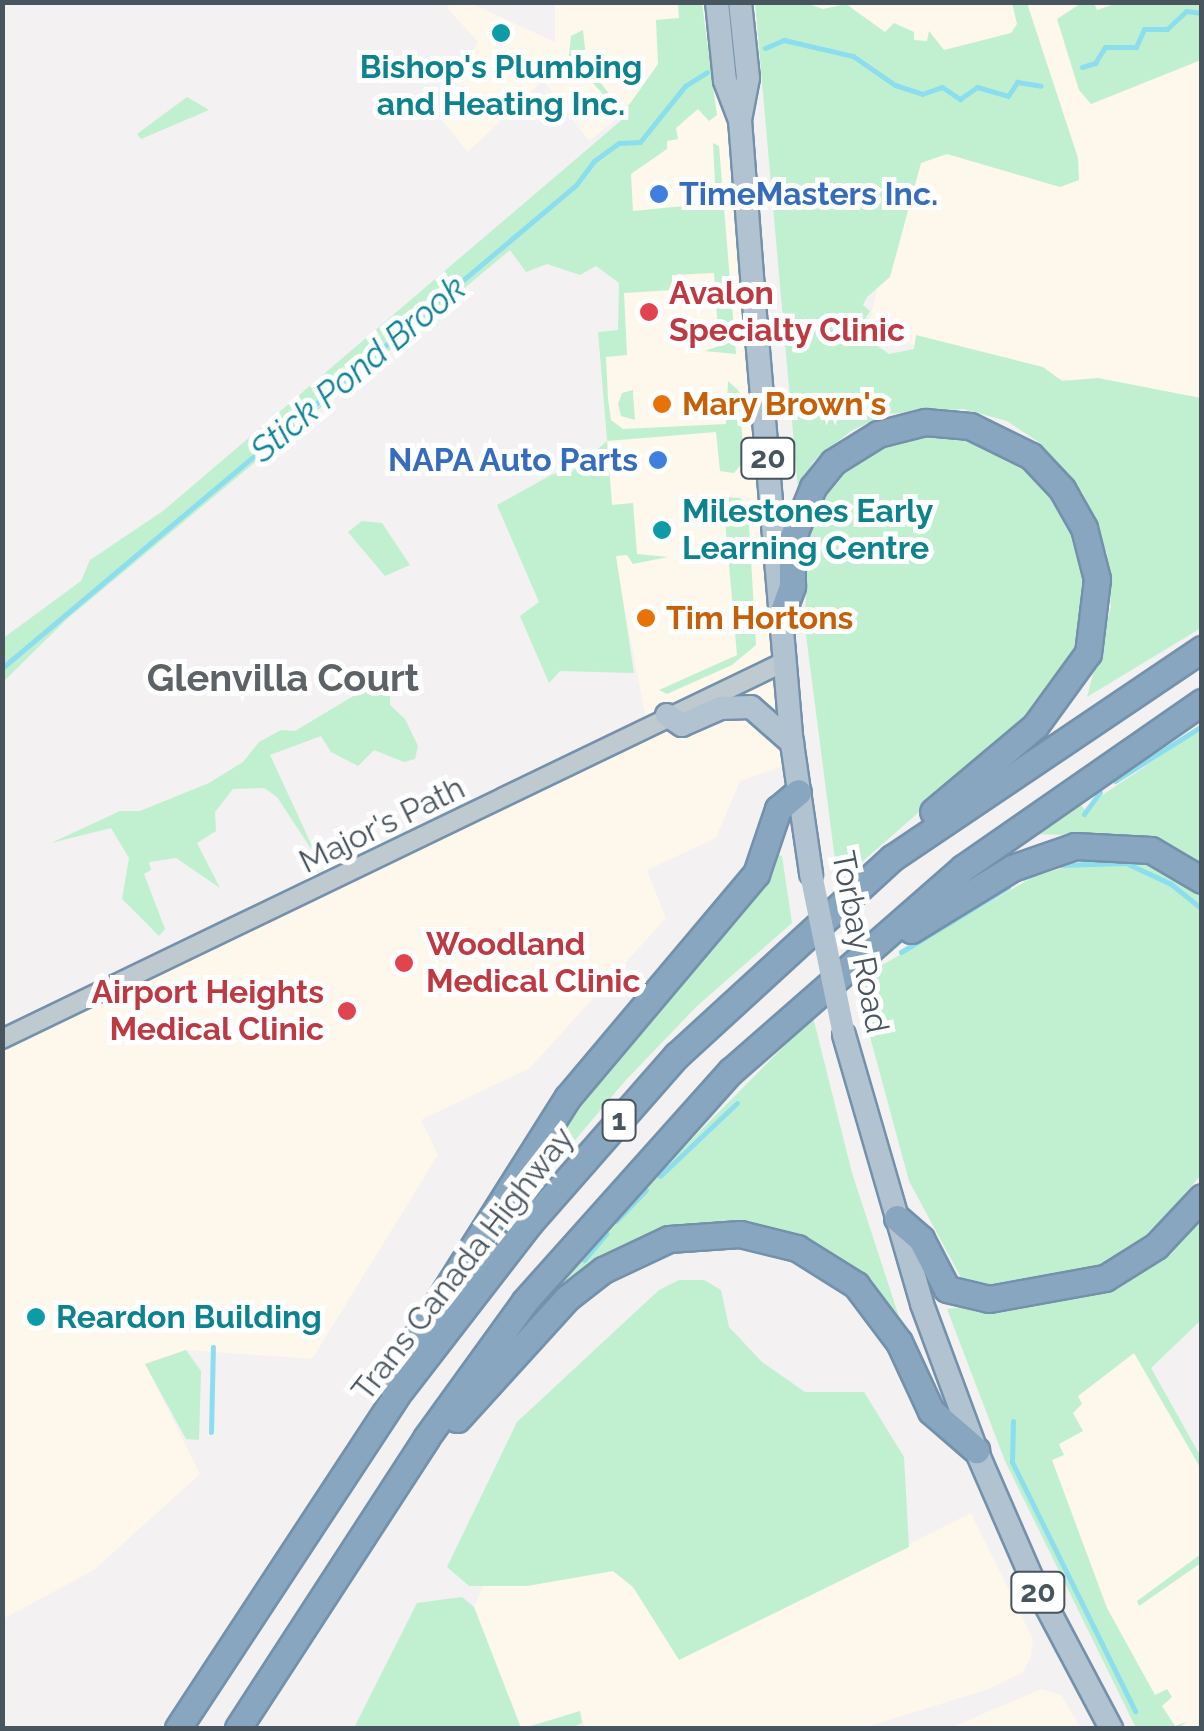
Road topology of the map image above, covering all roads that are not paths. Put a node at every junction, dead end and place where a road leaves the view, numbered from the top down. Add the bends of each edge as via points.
1 (718, 2) edge
2 (740, 2) edge
3 (740, 120) junction
4 (783, 612) junction
5 (1202, 649) edge
6 (786, 661) junction
7 (1202, 702) edge
8 (667, 715) junction
9 (792, 743) junction
10 (798, 792) junction
11 (892, 858) junction
12 (1202, 880) edge
13 (766, 1038) junction
14 (2, 1039) edge
15 (1202, 1197) edge
16 (896, 1218) junction
17 (976, 1450) junction
18 (331, 1486) junction
19 (334, 1577) junction
20 (178, 1728) edge
21 (238, 1728) edge
22 (1111, 1728) edge

1 - 3 main road, Torbay Road / 20 via 724,80
2 - 3 main road, Torbay Road / 20 via 748,78
3 - 4 main road, Torbay Road / 20
4 - 6 main road, Torbay Road / 20
4 - 11 highway via 792,586 792,539 813,487 833,462 892,429 948,422 1010,442 1047,471 1084,528 1097,606 1076,677 1035,726 899,840
5 - 11 highway, Trans Canada Highway / 1
6 - 8 street, Major's Path
6 - 9 main road, Torbay Road / 20
7 - 13 highway, 1 via 963,868
8 - 9 main road via 682,725 721,708 751,707
8 - 14 street, Major's Path
9 - 10 main road, Torbay Road / 20
10 - 16 main road, Torbay Road / 20, bridge via 844,1036
10 - 18 highway via 778,809 770,846 740,896 568,1097 333,1466
11 - 18 highway, Trans Canada Highway / 1 via 740,993 644,1090 476,1290
12 - 13 highway via 1170,858 1132,846 1075,846 1032,858 928,917
13 - 19 highway, 1 via 525,1301
15 - 16 highway via 1156,1246 1106,1278 989,1299 947,1289 921,1239
16 - 17 main road, Torbay Road / 20
17 - 19 highway via 931,1411 884,1316 841,1272 774,1240 690,1234 634,1252 567,1298 434,1445
17 - 22 main road, Torbay Road / 20 via 1032,1579
18 - 20 highway, Trans Canada Highway / 1
19 - 21 highway, 1

